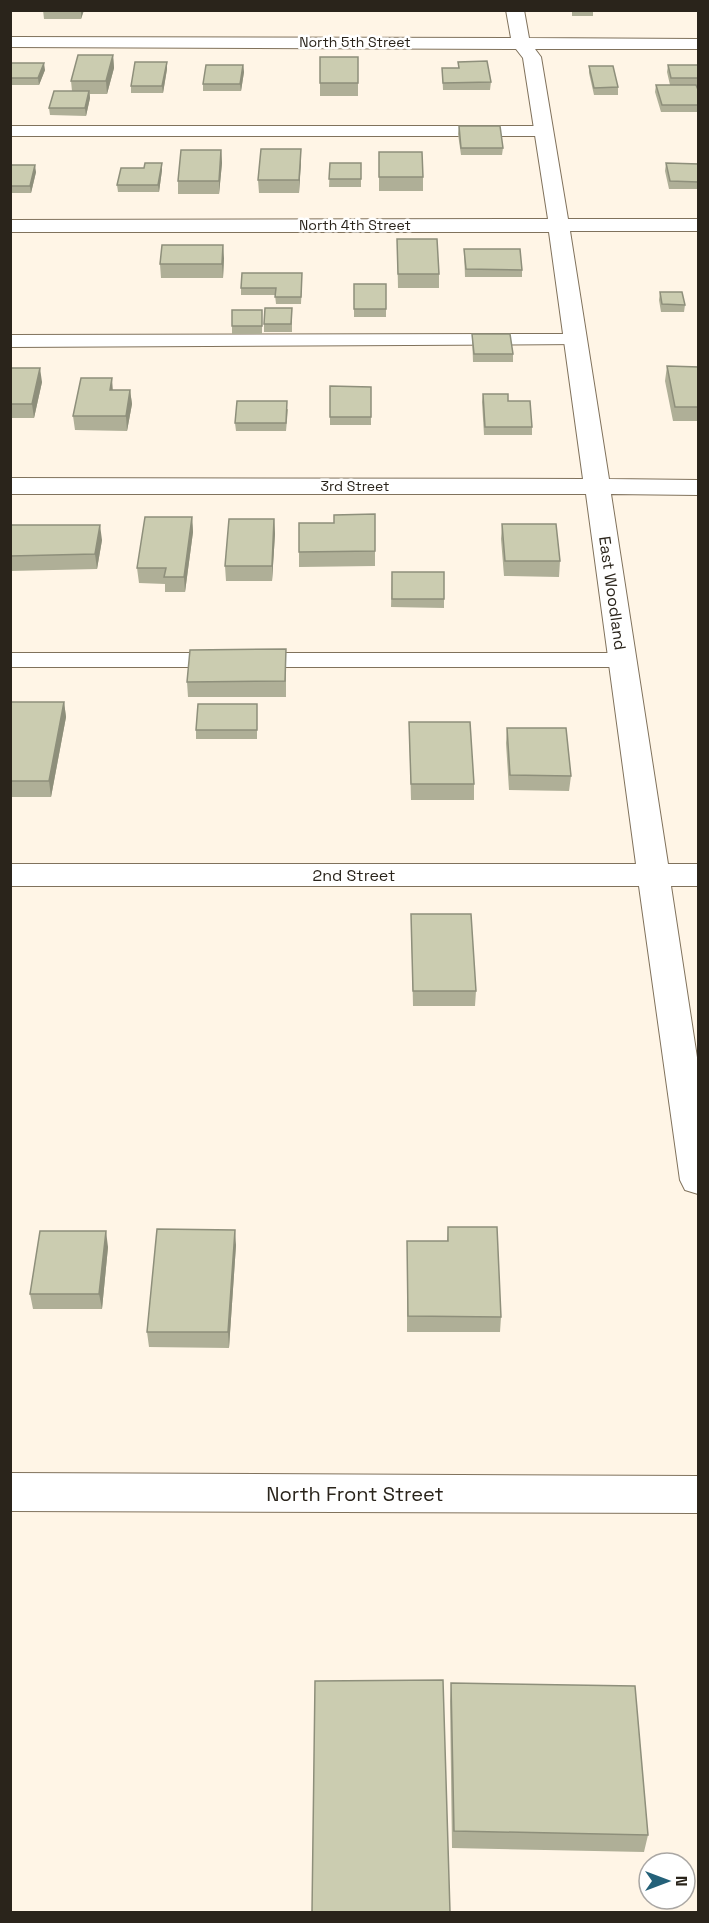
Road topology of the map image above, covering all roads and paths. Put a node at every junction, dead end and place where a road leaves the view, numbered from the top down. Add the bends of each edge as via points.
1 (515, 10) edge
2 (10, 42) edge
3 (521, 43) junction
4 (699, 44) edge
5 (10, 131) edge
6 (544, 131) junction
7 (560, 225) junction
8 (699, 225) edge
9 (10, 226) edge
10 (576, 340) junction
11 (10, 341) edge
12 (10, 486) edge
13 (597, 487) junction
14 (699, 487) edge
15 (10, 660) edge
16 (623, 660) junction
17 (10, 875) edge
18 (654, 875) junction
19 (699, 875) edge
20 (699, 1180) edge
21 (10, 1492) edge
22 (699, 1495) edge

1 - 3 street, East Woodland
2 - 3 street, North 5th Street
3 - 4 street, North 5th Street
3 - 6 street, East Woodland via 532,57
5 - 6 lane
6 - 7 street, East Woodland
7 - 8 street, North 4th Street
7 - 9 street, North 4th Street
7 - 10 street, East Woodland
10 - 11 lane
10 - 13 street, East Woodland
12 - 13 street, 3rd Street
13 - 14 street, 3rd Street
13 - 16 street, East Woodland
15 - 16 lane
16 - 18 street, East Woodland
17 - 18 street, 2nd Street
18 - 19 street, 2nd Street
18 - 20 street, East Woodland
21 - 22 street, North Front Street

